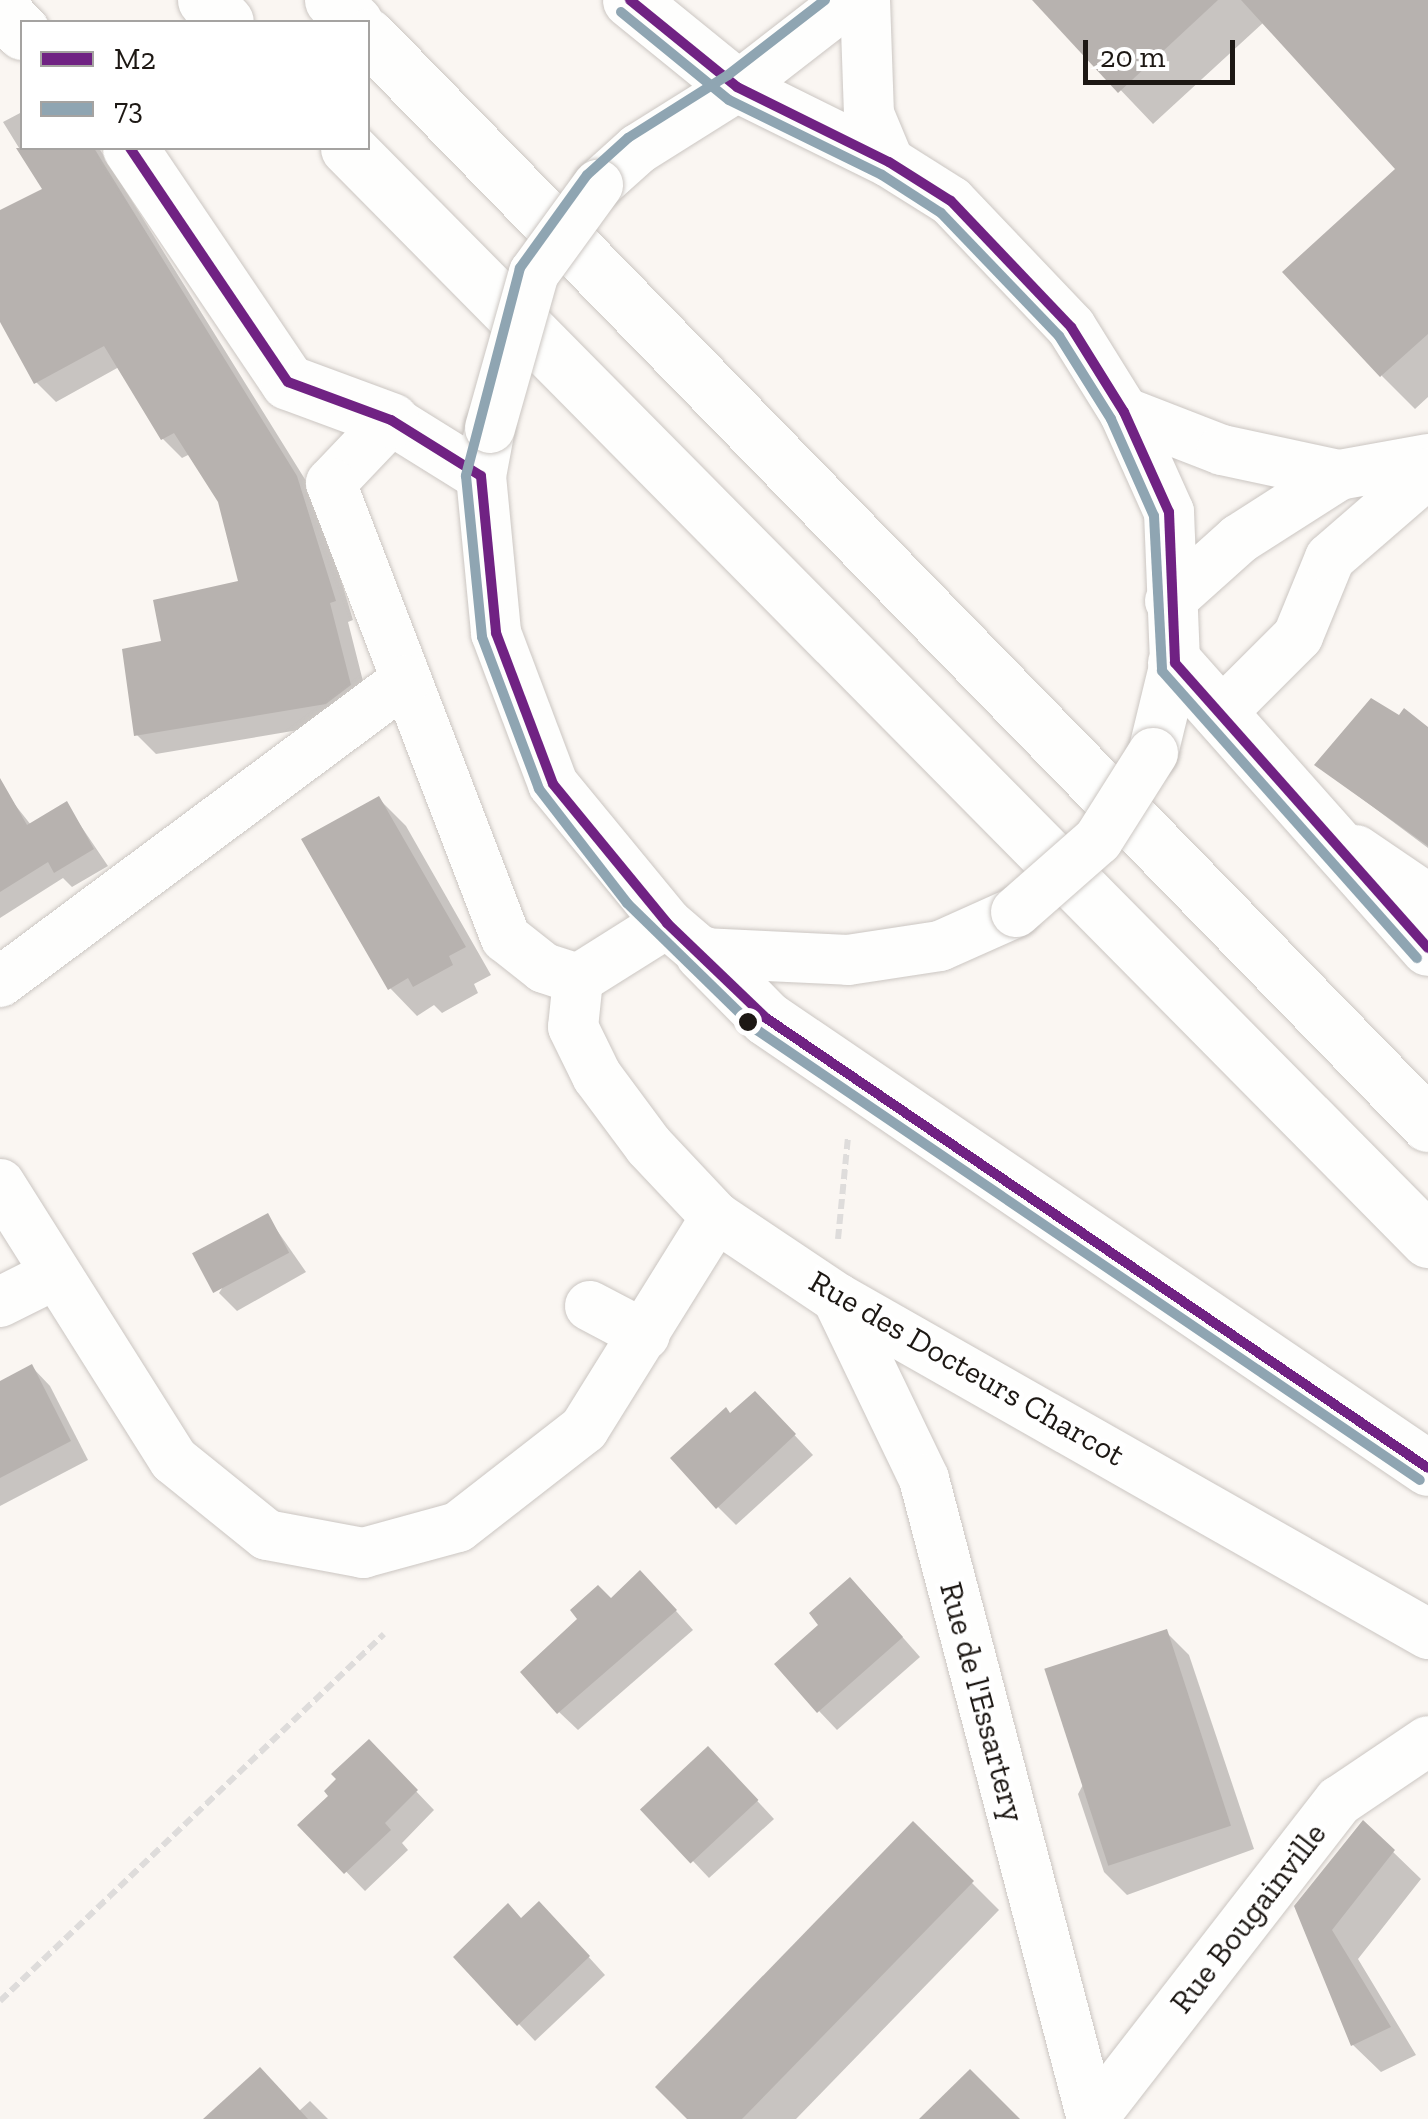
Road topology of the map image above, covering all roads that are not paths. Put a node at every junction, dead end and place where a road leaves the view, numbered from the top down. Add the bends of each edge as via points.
1 (205, 0) edge
2 (332, 0) edge
3 (630, 0) edge
4 (849, 0) edge
5 (865, 0) edge
6 (0, 8) edge
7 (224, 20) edge
8 (353, 20) edge
9 (20, 30) edge
10 (370, 38) edge
11 (737, 88) junction
12 (131, 150) edge
13 (350, 150) edge
14 (889, 162) junction
15 (1124, 412) junction
16 (391, 420) junction
17 (485, 452) junction
18 (1428, 458) edge
19 (1428, 473) edge
20 (1338, 474) junction
21 (1170, 601) junction
22 (1175, 664) junction
23 (406, 680) junction
24 (1219, 715) junction
25 (1322, 828) junction
26 (1428, 899) edge
27 (684, 938) junction
28 (1428, 948) edge
29 (0, 982) edge
30 (576, 1003) junction
31 (1428, 1124) edge
32 (0, 1184) edge
33 (716, 1217) junction
34 (1428, 1240) edge
35 (54, 1274) junction
36 (831, 1294) junction
37 (0, 1302) edge
38 (590, 1306) dead end
39 (646, 1335) junction
40 (1428, 1468) edge
41 (1428, 1634) edge
42 (1428, 1741) edge
43 (1092, 2119) edge

1 - 7 main road
2 - 8 main road
3 - 11 main road
4 - 11 street
5 - 14 street via 869,114
6 - 9 main road
10 - 31 main road
11 - 14 street
11 - 17 street, bridge via 638,148 598,185 534,273
12 - 16 main road via 288,382
13 - 34 main road
14 - 15 street via 951,202 1010,257 1071,327
15 - 20 street via 1222,450
15 - 21 street via 1169,512
16 - 17 street
16 - 23 street via 331,484
17 - 27 street via 496,633 553,784
18 - 20 street
19 - 24 street via 1330,558 1298,636
20 - 21 street via 1240,538
21 - 22 street
22 - 24 main road
22 - 27 street, bridge via 1153,753 1098,840 1016,912 940,946 848,960
23 - 29 street
23 - 30 street via 506,938
24 - 25 main road
25 - 26 street
25 - 28 main road
27 - 30 street
27 - 40 main road via 766,1018
30 - 33 street, Rue des Docteurs Charcot via 597,1076 649,1146
32 - 35 street
33 - 36 street, Rue des Docteurs Charcot
33 - 39 street
35 - 37 street
35 - 39 street via 174,1460 267,1535 362,1553 458,1527 584,1429
36 - 41 street, Rue des Docteurs Charcot
36 - 43 street, Rue de l'Essartery via 924,1479
38 - 39 street
42 - 43 street, Rue Bougainville via 1339,1801

